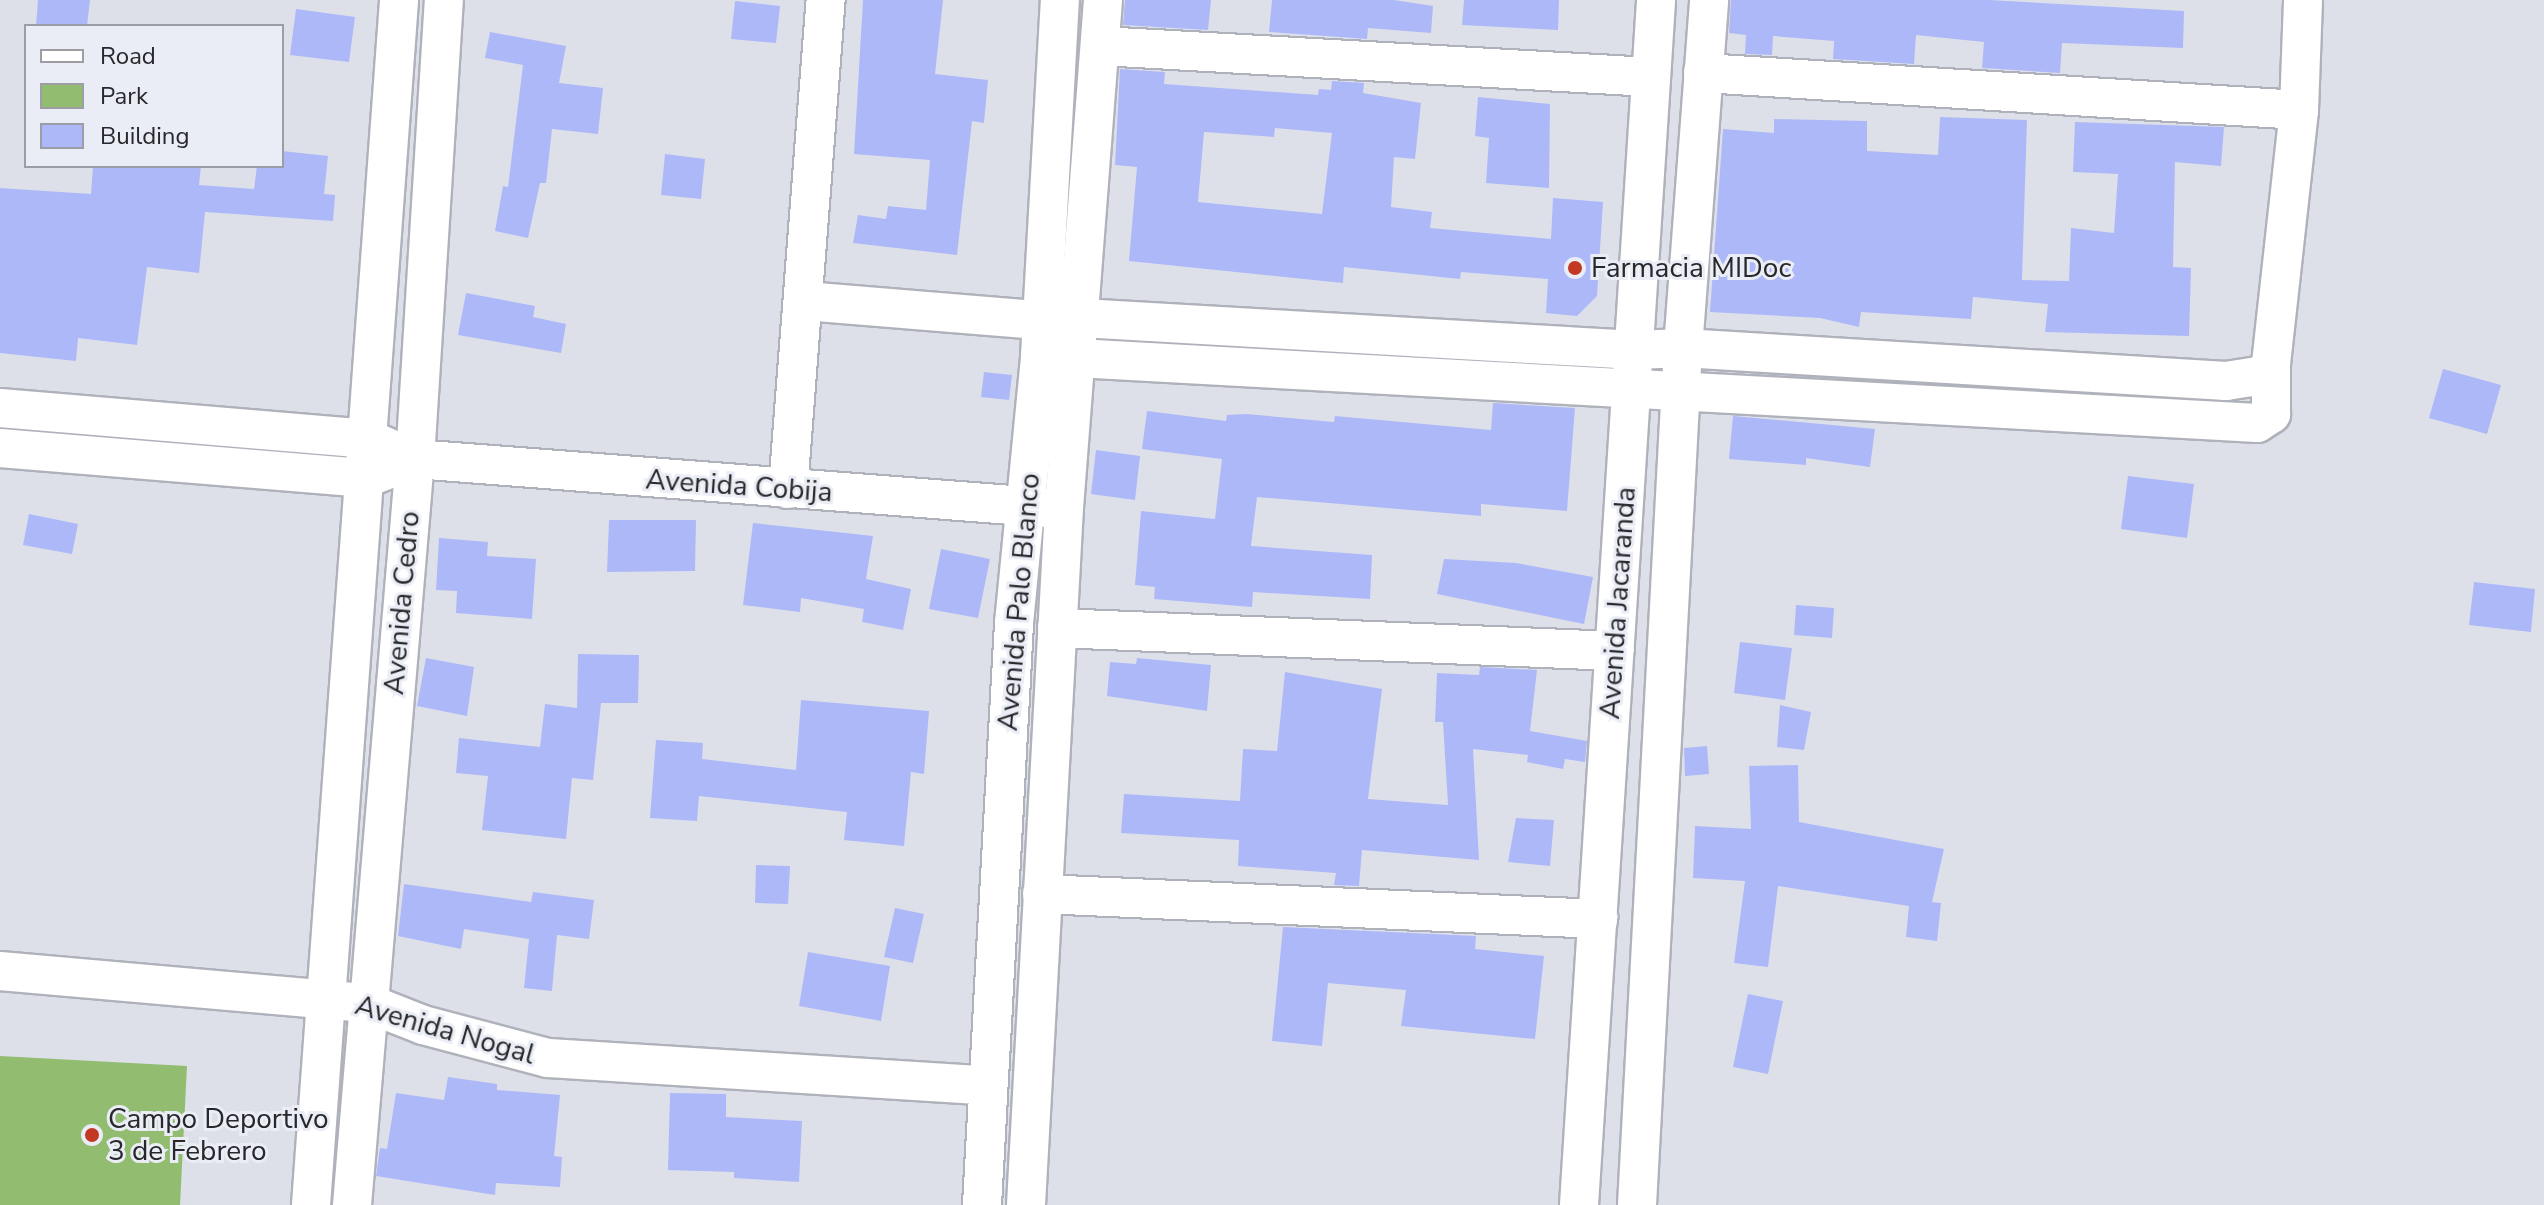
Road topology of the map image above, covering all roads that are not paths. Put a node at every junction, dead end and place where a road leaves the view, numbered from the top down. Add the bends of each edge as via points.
1 (399, 0) edge
2 (444, 0) edge
3 (826, 0) edge
4 (1060, 0) edge
5 (1103, 0) edge
6 (1656, 0) edge
7 (1709, 0) edge
8 (2303, 0) edge
9 (1101, 46) junction
10 (1703, 73) junction
11 (1651, 77) junction
12 (2299, 110) junction
13 (805, 301) junction
14 (1081, 318) junction
15 (1039, 338) junction
16 (1683, 348) junction
17 (1635, 350) junction
18 (1078, 357) junction
19 (2271, 364) junction
20 (1632, 389) junction
21 (1681, 391) junction
22 (0, 408) edge
23 (369, 439) junction
24 (0, 448) edge
25 (415, 459) junction
26 (366, 478) junction
27 (788, 489) junction
28 (1026, 506) junction
29 (1064, 508) junction
30 (1057, 628) junction
31 (1615, 651) junction
32 (1042, 894) junction
33 (1598, 919) junction
34 (0, 971) edge
35 (325, 1000) junction
36 (367, 1003) junction
37 (987, 1086) junction
38 (1587, 1102) junction
39 (1645, 1107) junction
40 (311, 1205) edge
41 (352, 1205) edge
42 (982, 1205) edge
43 (1026, 1205) edge
44 (1579, 1205) edge
45 (1637, 1205) edge

1 - 23 street, Avenida Cedro
2 - 25 street, Avenida Cedro
3 - 13 street
4 - 15 street, Avenida Palo Blanco
5 - 9 street, Avenida Palo Blanco
6 - 11 street, Avenida Jacaranda
7 - 10 street, Avenida Jacaranda
8 - 12 street
9 - 11 street
9 - 14 street, Avenida Palo Blanco
10 - 12 street
10 - 16 street, Avenida Jacaranda
11 - 17 street, Avenida Jacaranda
12 - 19 street
13 - 15 street
13 - 27 street
14 - 15 street
14 - 17 street
14 - 18 street, Avenida Palo Blanco
15 - 18 street
15 - 28 street, Avenida Palo Blanco
16 - 17 street
16 - 19 street via 2226,381 2263,375
16 - 21 street, Avenida Jacaranda
17 - 20 street, Avenida Jacaranda
18 - 20 street
18 - 29 street, Avenida Palo Blanco
19 - 21 street via 2271,414 2257,423
20 - 21 street
20 - 31 street, Avenida Jacaranda
21 - 39 street, Avenida Jacaranda
22 - 23 street, Avenida Cobija
23 - 25 street, Avenida Cobija
23 - 26 street, Avenida Cedro
24 - 26 street, Avenida Cobija
25 - 26 street, Avenida Cobija
25 - 27 street, Avenida Cobija
25 - 36 street, Avenida Cedro
26 - 35 street, Avenida Cedro
27 - 28 street, Avenida Cobija
28 - 29 street, Avenida Cobija
28 - 37 street, Avenida Palo Blanco via 1014,623
29 - 30 street, Avenida Palo Blanco
30 - 31 street
30 - 32 street, Avenida Palo Blanco
31 - 33 street, Avenida Jacaranda
32 - 33 street
32 - 43 street, Avenida Palo Blanco
33 - 38 street, Avenida Jacaranda
34 - 35 street, Avenida Nogal
35 - 36 street, Avenida Nogal
35 - 40 street, Avenida Cedro
36 - 37 street, Avenida Nogal via 423,1025 548,1058
36 - 41 street, Avenida Cedro
37 - 42 street, Avenida Palo Blanco
38 - 39 street
38 - 44 street, Avenida Jacaranda
39 - 45 street, Avenida Jacaranda

